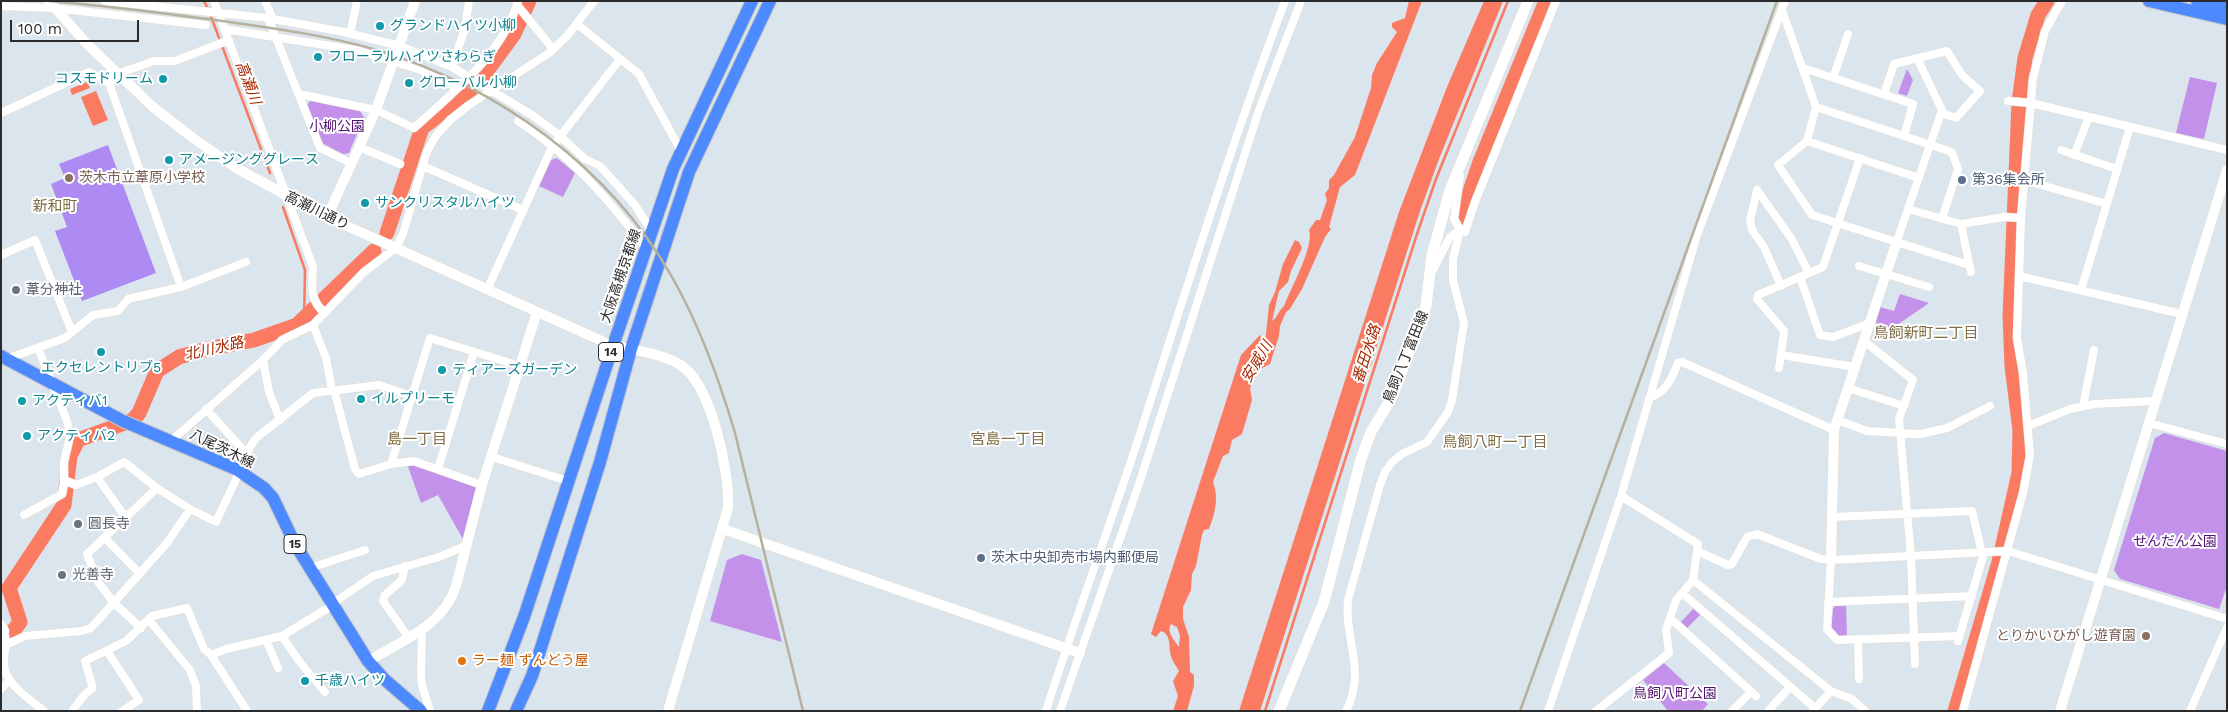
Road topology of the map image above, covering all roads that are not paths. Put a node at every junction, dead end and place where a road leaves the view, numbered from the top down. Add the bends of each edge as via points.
1 (105, 1) edge
2 (214, 1) edge
3 (265, 1) edge
4 (357, 1) edge
5 (415, 1) edge
6 (468, 1) edge
7 (594, 1) edge
8 (752, 1) edge
9 (770, 1) edge
10 (1285, 1) edge
11 (1300, 1) edge
12 (1528, 1) edge
13 (1556, 1) edge
14 (1785, 1) edge
15 (2062, 1) edge
16 (2149, 1) edge
17 (2196, 1) edge
18 (51, 5) edge
19 (519, 5) edge
20 (1, 6) edge
21 (2227, 8) edge
22 (1782, 10) junction
23 (216, 13) junction
24 (271, 18) junction
25 (2227, 19) edge
26 (577, 24) junction
27 (206, 26) dead end
28 (224, 29) junction
29 (350, 34) junction
30 (1848, 34) dead end
31 (276, 36) junction
32 (227, 41) junction
33 (400, 46) junction
34 (553, 49) junction
35 (1917, 58) junction
36 (620, 59) junction
37 (395, 61) junction
38 (452, 67) junction
39 (1803, 68) junction
40 (117, 74) junction
41 (468, 77) junction
42 (1833, 78) junction
43 (109, 83) junction
44 (457, 88) junction
45 (490, 91) junction
46 (299, 94) junction
47 (1884, 94) junction
48 (2012, 101) dead end
49 (2027, 103) junction
50 (1816, 108) junction
51 (376, 110) junction
52 (1, 113) edge
53 (1941, 113) junction
54 (2089, 117) junction
55 (518, 121) dead end
56 (2130, 127) junction
57 (559, 136) junction
58 (1904, 136) junction
59 (1807, 141) junction
60 (1930, 145) junction
61 (359, 147) junction
62 (552, 147) junction
63 (2060, 150) dead end
64 (2227, 150) edge
65 (681, 151) junction
66 (2074, 155) junction
67 (1860, 158) junction
68 (1461, 162) junction
69 (351, 163) junction
70 (400, 164) dead end
71 (423, 166) junction
72 (2117, 169) junction
73 (2227, 170) edge
74 (1919, 178) junction
75 (2024, 180) junction
76 (2223, 193) edge
77 (287, 197) junction
78 (2106, 204) junction
79 (1908, 209) junction
80 (523, 210) junction
81 (327, 217) junction
82 (2021, 218) junction
83 (1942, 219) junction
84 (1838, 223) junction
85 (1961, 224) junction
86 (1460, 230) junction
87 (652, 232) junction
88 (1898, 241) junction
89 (396, 248) junction
90 (646, 250) junction
91 (1, 255) edge
92 (246, 262) dead end
93 (1859, 266) dead end
94 (1809, 273) junction
95 (1887, 273) junction
96 (2019, 276) junction
97 (1430, 277) junction
98 (1800, 277) junction
99 (1781, 286) junction
100 (181, 287) junction
101 (1929, 287) dead end
102 (487, 290) junction
103 (2081, 290) junction
104 (323, 312) junction
105 (538, 312) junction
106 (2182, 314) junction
107 (1870, 323) junction
108 (313, 325) junction
109 (72, 332) junction
110 (1864, 341) junction
111 (613, 346) junction
112 (38, 348) junction
113 (631, 349) junction
114 (2094, 350) dead end
115 (474, 352) junction
116 (1781, 355) junction
117 (3, 358) edge
118 (263, 360) junction
119 (520, 366) junction
120 (1855, 367) junction
121 (1778, 368) dead end
122 (51, 383) junction
123 (1848, 388) junction
124 (333, 390) junction
125 (411, 396) junction
126 (1649, 398) junction
127 (2154, 401) junction
128 (1904, 406) junction
129 (1990, 406) dead end
130 (2083, 406) junction
131 (206, 409) junction
132 (280, 420) junction
133 (2149, 423) junction
134 (1835, 425) junction
135 (2028, 426) junction
136 (1900, 434) junction
137 (170, 441) junction
138 (2227, 444) edge
139 (246, 453) junction
140 (492, 457) junction
141 (391, 464) junction
142 (238, 470) junction
143 (438, 470) junction
144 (97, 477) junction
145 (64, 480) junction
146 (568, 481) junction
147 (482, 485) junction
148 (157, 488) junction
149 (1621, 496) junction
150 (190, 509) junction
151 (1907, 513) junction
152 (24, 515) dead end
153 (1832, 517) junction
154 (126, 518) junction
155 (723, 529) junction
156 (104, 538) junction
157 (467, 545) junction
158 (365, 550) dead end
159 (1697, 551) junction
160 (2008, 551) junction
161 (1983, 553) junction
162 (1911, 556) junction
163 (1831, 560) junction
164 (405, 566) junction
165 (310, 568) junction
166 (139, 573) junction
167 (1693, 580) junction
168 (2101, 580) junction
169 (1682, 593) junction
170 (1972, 596) junction
171 (1912, 597) junction
172 (114, 602) junction
173 (1828, 602) junction
174 (333, 604) junction
175 (1670, 618) junction
176 (2227, 619) edge
177 (149, 620) junction
178 (2227, 627) edge
179 (2, 628) edge
180 (141, 628) junction
181 (422, 630) junction
182 (282, 636) junction
183 (1913, 636) junction
184 (408, 638) junction
185 (1858, 639) junction
186 (266, 640) junction
187 (8, 644) junction
188 (1065, 648) junction
189 (108, 651) junction
190 (1080, 652) junction
191 (211, 655) junction
192 (368, 661) junction
193 (1915, 664) dead end
194 (278, 668) dead end
195 (1859, 679) dead end
196 (10, 680) junction
197 (1790, 687) junction
198 (1, 689) edge
199 (325, 692) dead end
200 (1831, 692) junction
201 (1737, 709) edge
202 (1814, 709) edge
203 (44, 711) edge
204 (72, 711) edge
205 (122, 711) edge
206 (197, 711) edge
207 (247, 711) edge
208 (421, 711) edge
209 (430, 711) edge
210 (488, 711) edge
211 (516, 711) edge
212 (668, 711) edge
213 (1046, 711) edge
214 (1060, 711) edge
215 (1279, 711) edge
216 (1346, 711) edge
217 (1548, 711) edge
218 (1596, 711) edge
219 (1768, 711) edge
220 (1865, 711) edge
221 (1963, 711) edge
222 (2060, 711) edge
223 (2190, 711) edge

1 - 23 street
2 - 23 street
3 - 24 street
4 - 29 street
5 - 33 street
6 - 38 street via 465,28
7 - 26 street
8 - 65 main road, 大阪高槻京都線 / 14
9 - 113 main road, 14 via 689,172
10 - 188 street via 1247,103 1126,477
11 - 190 street via 1260,110 1139,484
12 - 68 main road, 鳥飼八丁富田線
13 - 86 street via 1474,202 1465,232
14 - 22 street
15 - 49 street via 2045,32
16 - 25 main road
17 - 21 main road
18 - 20 street
18 - 27 street
18 - 40 street, 高瀬川通り
19 - 34 street
19 - 41 street via 494,47
22 - 39 street
22 - 126 street via 1697,235
23 - 24 street
23 - 28 street
24 - 29 street
24 - 31 street
26 - 34 street
26 - 36 street
28 - 31 street
28 - 32 street
29 - 33 street
30 - 42 street
31 - 37 street via 356,50
31 - 46 street
32 - 40 street via 175,61 154,60
32 - 77 street
33 - 37 street
33 - 38 street
34 - 45 street
35 - 47 street via 1894,64
35 - 53 street
35 - 53 street via 1947,51 1962,75 1980,91 1956,118
36 - 57 street
36 - 65 street via 639,74
37 - 44 street
37 - 51 street
38 - 41 street
39 - 42 street
39 - 50 street
40 - 43 street
40 - 77 street, 高瀬川通り via 193,138 236,168
41 - 44 street
41 - 45 street
42 - 47 street
43 - 52 street via 89,72
43 - 100 street
44 - 51 street via 414,128
45 - 57 street via 500,94
45 - 71 street via 450,120 435,136
46 - 51 street
46 - 69 street via 320,148
47 - 58 street via 1913,104
48 - 49 street
49 - 54 street
49 - 75 street
50 - 58 street
50 - 59 street
51 - 61 street
53 - 60 street
54 - 56 street
54 - 66 street
55 - 62 street
56 - 64 street
56 - 72 street
57 - 62 street
57 - 87 street via 611,176
58 - 60 street
59 - 67 street
59 - 84 street via 1778,165 1812,215
60 - 74 street
60 - 83 street via 1952,152 1958,169
61 - 69 street
61 - 70 street
62 - 80 street
62 - 90 street via 602,196
63 - 66 street
65 - 87 main road, 大阪高槻京都線 / 14
66 - 72 street
67 - 74 street
67 - 84 street
68 - 86 street via 1454,219
68 - 97 main road, 鳥飼八丁富田線 via 1432,255
69 - 81 street
71 - 80 street
71 - 89 street
72 - 78 street
73 - 76 street
74 - 79 street
75 - 78 street
75 - 82 street
76 - 106 street
77 - 81 street, 高瀬川通り
77 - 104 street via 313,267 315,304
78 - 103 street
79 - 83 street
79 - 88 street
80 - 102 street
81 - 89 street, 高瀬川通り
82 - 85 street via 2004,217
82 - 96 street
83 - 85 street
84 - 88 street
84 - 94 street via 1823,267
85 - 88 street via 1970,269
86 - 97 street via 1450,237
86 - 216 street via 1453,258 1453,280 1464,323 1452,400 1448,412 1427,442 1392,462 1380,485 1348,600 1356,682
87 - 90 main road, 大阪高槻京都線 / 14
88 - 95 street
89 - 102 street, 高瀬川通り
89 - 104 street via 364,272
90 - 111 main road, 大阪高槻京都線 / 14
91 - 109 street via 35,240
92 - 100 street
93 - 95 street
94 - 98 street
94 - 99 street via 1791,238 1758,190 1752,204 1752,230 1764,247
95 - 101 street
95 - 107 street
96 - 103 street
96 - 135 street via 2017,338
97 - 215 main road, 鳥飼八丁富田線 via 1426,306 1412,346 1392,397 1371,432 1361,459 1324,602
98 - 99 street
98 - 107 street via 1820,335 1833,338
99 - 116 street via 1758,295 1757,299 1784,331
100 - 109 street via 128,299 118,311 92,315
102 - 105 street, 高瀬川通り
103 - 106 street
104 - 108 street
105 - 111 street, 高瀬川通り
105 - 119 street
106 - 127 street
107 - 110 street
108 - 118 street via 282,340
108 - 124 street via 326,358
109 - 112 street
110 - 120 street
110 - 128 street via 1914,380
111 - 113 street, 高瀬川通り
111 - 146 main road, 大阪高槻京都線 / 14
112 - 117 street
112 - 122 street
113 - 155 street, 高瀬川通り via 679,364 698,381 704,392 728,487
113 - 211 main road, 14 via 600,462 532,676
114 - 130 street
115 - 119 street
115 - 125 street via 430,338
115 - 143 street
116 - 120 street
116 - 121 street
117 - 122 main road, 八尾茨木線 / 15
118 - 131 street
118 - 132 street via 269,392
119 - 140 street
120 - 123 street
122 - 137 main road, 八尾茨木線 / 15
122 - 145 street via 70,436
123 - 128 street
123 - 134 street
124 - 125 street via 379,385
124 - 132 street via 313,394
124 - 141 street via 355,469 359,474
125 - 141 street
126 - 134 street via 1666,389 1678,363 1682,362
126 - 149 street
127 - 130 street
127 - 133 street
128 - 136 street via 1899,419
129 - 136 street via 1947,428 1921,434
130 - 135 street
131 - 137 street
131 - 139 street
132 - 139 street via 256,438
133 - 138 street
133 - 168 street
134 - 136 street
134 - 153 street
135 - 160 street via 2030,454
136 - 151 street
137 - 142 main road, 八尾茨木線 / 15
139 - 142 street
140 - 146 street
140 - 147 street
141 - 143 street via 414,461
142 - 150 street via 216,522
142 - 165 main road, 八尾茨木線 / 15 via 273,498
143 - 147 street
144 - 145 street via 76,485
144 - 148 street via 124,462
144 - 154 street
145 - 152 street via 62,494
146 - 210 main road, 大阪高槻京都線 / 14 via 524,617
147 - 157 street
148 - 150 street
148 - 154 street
149 - 159 street via 1698,544
149 - 217 street
150 - 166 street via 167,543
151 - 153 street
151 - 161 street via 1972,511
151 - 162 street
153 - 163 street
154 - 156 street
155 - 188 street
155 - 212 street, 高瀬川通り
156 - 166 street
156 - 172 street via 87,554 98,582
157 - 164 street
157 - 181 street via 451,600 439,617
158 - 165 street
159 - 163 street via 1732,564 1747,537 1757,534
159 - 167 street
160 - 161 street
160 - 168 street
160 - 221 street
161 - 162 street
161 - 170 street
162 - 163 street
162 - 171 street
163 - 173 street
164 - 174 street via 373,576
164 - 184 street via 402,580 384,596 383,601
165 - 174 main road, 八尾茨木線 / 15
166 - 172 street
167 - 169 street
167 - 200 street
168 - 176 street
168 - 222 street
169 - 175 street
169 - 197 street
170 - 171 street
170 - 183 street via 1959,638
171 - 173 street
171 - 183 street
172 - 180 street
172 - 187 street via 99,621 82,632 24,636
173 - 185 street via 1827,629 1837,640
174 - 182 street
174 - 192 main road, 八尾茨木線 / 15
175 - 201 street via 1754,694
175 - 218 street via 1666,630 1669,653
177 - 180 street
177 - 191 street via 158,613 187,608 204,649
177 - 206 street via 190,670 196,686
178 - 223 street
179 - 187 street
180 - 189 street
181 - 184 street
181 - 209 street via 422,685
182 - 186 street
182 - 199 street via 298,661
183 - 185 street
183 - 193 street
184 - 192 street
185 - 195 street
186 - 191 street
186 - 194 street
187 - 196 street via 4,664
188 - 190 street
188 - 213 street
189 - 204 street via 85,661 92,689
189 - 205 street via 139,700
190 - 214 street
191 - 207 street
192 - 208 main road, 八尾茨木線 / 15
196 - 198 street
196 - 203 street
197 - 202 street
197 - 219 street
200 - 202 street
200 - 220 street via 1852,698

